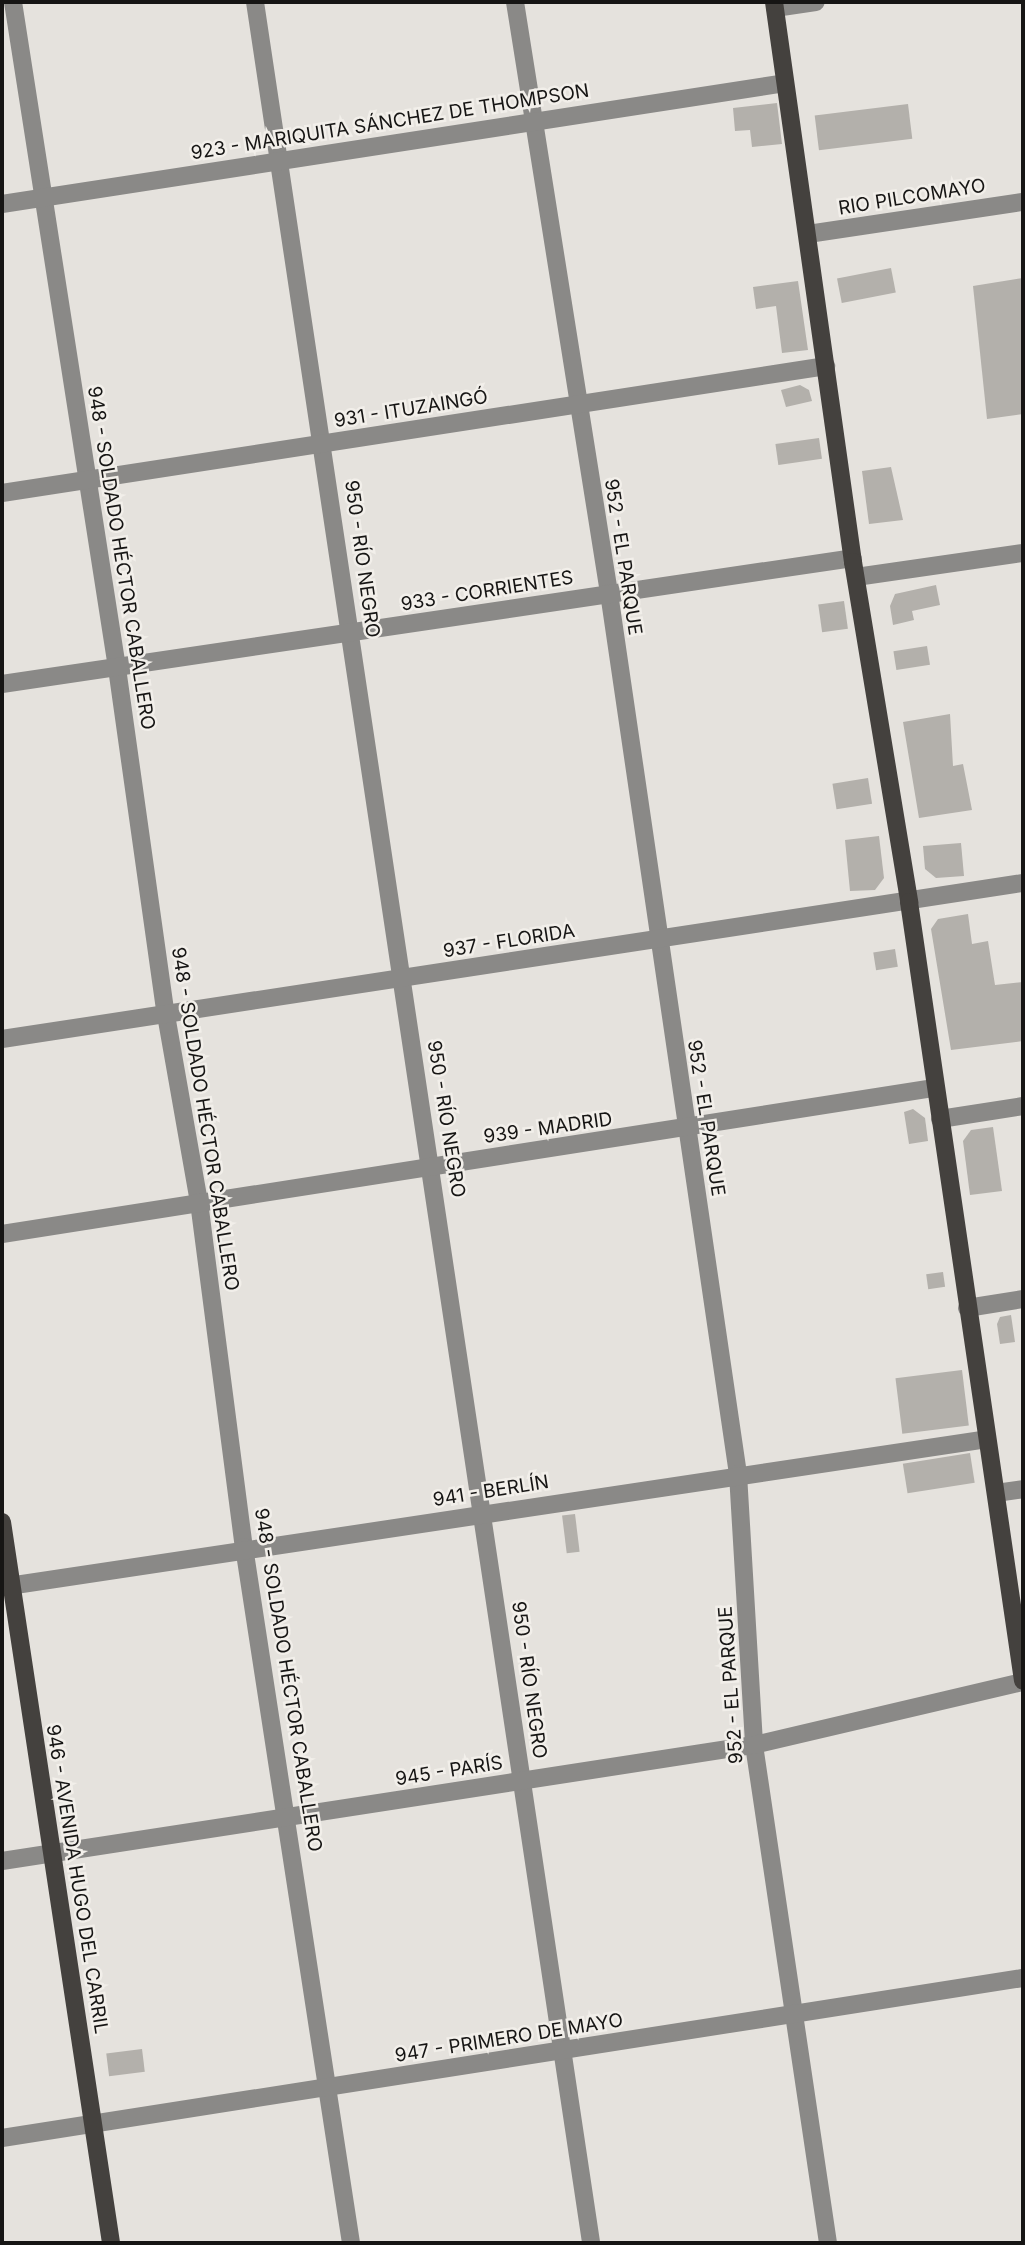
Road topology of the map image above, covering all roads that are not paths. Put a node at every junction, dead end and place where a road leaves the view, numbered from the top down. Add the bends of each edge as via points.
1 (13, 2) edge
2 (255, 2) edge
3 (515, 2) edge
4 (816, 2) edge
5 (775, 5) edge
6 (785, 83) junction
7 (534, 121) junction
8 (279, 160) junction
9 (44, 198) junction
10 (1023, 201) edge
11 (2, 204) edge
12 (808, 234) junction
13 (826, 366) junction
14 (577, 404) junction
15 (324, 444) junction
16 (89, 479) junction
17 (2, 493) edge
18 (1023, 553) edge
19 (853, 558) junction
20 (856, 577) junction
21 (608, 593) junction
22 (351, 633) junction
23 (117, 668) junction
24 (2, 684) edge
25 (1023, 883) edge
26 (909, 902) junction
27 (658, 938) junction
28 (402, 979) junction
29 (166, 1015) junction
30 (2, 1040) edge
31 (933, 1088) junction
32 (1023, 1106) edge
33 (940, 1119) junction
34 (687, 1130) junction
35 (433, 1165) junction
36 (199, 1202) junction
37 (2, 1234) edge
38 (1023, 1299) edge
39 (967, 1308) junction
40 (987, 1439) junction
41 (738, 1474) junction
42 (1023, 1489) edge
43 (996, 1493) junction
44 (484, 1514) junction
45 (2, 1522) edge
46 (244, 1548) junction
47 (6, 1586) edge
48 (1023, 1681) edge
49 (754, 1745) junction
50 (522, 1780) junction
51 (289, 1818) junction
52 (50, 1854) junction
53 (2, 1861) edge
54 (1023, 1978) edge
55 (792, 2015) junction
56 (560, 2050) junction
57 (329, 2088) junction
58 (93, 2123) junction
59 (2, 2138) edge
60 (111, 2243) edge
61 (352, 2243) edge
62 (591, 2243) edge
63 (828, 2243) edge

1 - 9 street, 948 - SOLDADO HÉCTOR CABALLERO
2 - 8 street, 950 - RÍO NEGRO
3 - 7 street, 952 - EL PARQUE
4 - 5 street
5 - 6 main road
6 - 7 street, 923 - MARIQUITA SÁNCHEZ DE THOMPSON
6 - 12 main road
7 - 8 street, 923 - MARIQUITA SÁNCHEZ DE THOMPSON
7 - 14 street, 952 - EL PARQUE
8 - 9 street, 923 - MARIQUITA SÁNCHEZ DE THOMPSON
8 - 15 street, 950 - RÍO NEGRO
9 - 11 street, 923 - MARIQUITA SÁNCHEZ DE THOMPSON
9 - 16 street, 948 - SOLDADO HÉCTOR CABALLERO
10 - 12 street, RIO PILCOMAYO
12 - 13 main road
13 - 14 street, 931 - ITUZAINGÓ
13 - 19 main road
14 - 15 street, 931 - ITUZAINGÓ
14 - 21 street, 952 - EL PARQUE
15 - 16 street, 931 - ITUZAINGÓ
15 - 22 street, 950 - RÍO NEGRO
16 - 17 street, 931 - ITUZAINGÓ
16 - 23 street, 948 - SOLDADO HÉCTOR CABALLERO
18 - 20 street
19 - 20 main road
19 - 21 street, 933 - CORRIENTES
20 - 26 main road
21 - 22 street, 933 - CORRIENTES
21 - 27 street, 952 - EL PARQUE
22 - 23 street, 933 - CORRIENTES
22 - 28 street, 950 - RÍO NEGRO
23 - 24 street, 933 - CORRIENTES
23 - 29 street, 948 - SOLDADO HÉCTOR CABALLERO
25 - 26 street, 937 - FLORIDA
26 - 27 street, 937 - FLORIDA
26 - 31 main road
27 - 28 street, 937 - FLORIDA
27 - 34 street, 952 - EL PARQUE
28 - 29 street, 937 - FLORIDA
28 - 35 street, 950 - RÍO NEGRO
29 - 30 street, 937 - FLORIDA
29 - 36 street, 948 - SOLDADO HÉCTOR CABALLERO
31 - 33 main road
31 - 34 street, 939 - MADRID
32 - 33 street
33 - 39 main road
34 - 35 street, 939 - MADRID
34 - 41 street, 952 - EL PARQUE
35 - 36 street, 939 - MADRID
35 - 44 street, 950 - RÍO NEGRO
36 - 37 street, 939 - MADRID
36 - 46 street, 948 - SOLDADO HÉCTOR CABALLERO
38 - 39 street
39 - 40 main road
40 - 41 street, 941 - BERLÍN
40 - 43 main road
41 - 44 street, 941 - BERLÍN
41 - 49 street, 952 - EL PARQUE
42 - 43 street
43 - 48 main road
44 - 46 street, 941 - BERLÍN
44 - 50 street, 950 - RÍO NEGRO
45 - 47 main road, 946 - AVENIDA HUGO DEL CARRIL
46 - 47 street, 941 - BERLÍN
46 - 51 street, 948 - SOLDADO HÉCTOR CABALLERO
47 - 52 main road, 946 - AVENIDA HUGO DEL CARRIL
48 - 49 street, 945 - PARÍS
49 - 50 street, 945 - PARÍS
49 - 55 street, 952 - EL PARQUE
50 - 51 street, 945 - PARÍS
50 - 56 street, 950 - RÍO NEGRO
51 - 52 street, 945 - PARÍS
51 - 57 street, 948 - SOLDADO HÉCTOR CABALLERO
52 - 53 street, 945 - PARÍS
52 - 58 main road, 946 - AVENIDA HUGO DEL CARRIL
54 - 55 street, 947 - PRIMERO DE MAYO
55 - 56 street, 947 - PRIMERO DE MAYO
55 - 63 street, 952 - EL PARQUE
56 - 57 street, 947 - PRIMERO DE MAYO
56 - 62 street, 950 - RÍO NEGRO
57 - 58 street, 947 - PRIMERO DE MAYO
57 - 61 street, 948 - SOLDADO HÉCTOR CABALLERO
58 - 59 street, 947 - PRIMERO DE MAYO
58 - 60 main road, 946 - AVENIDA HUGO DEL CARRIL

